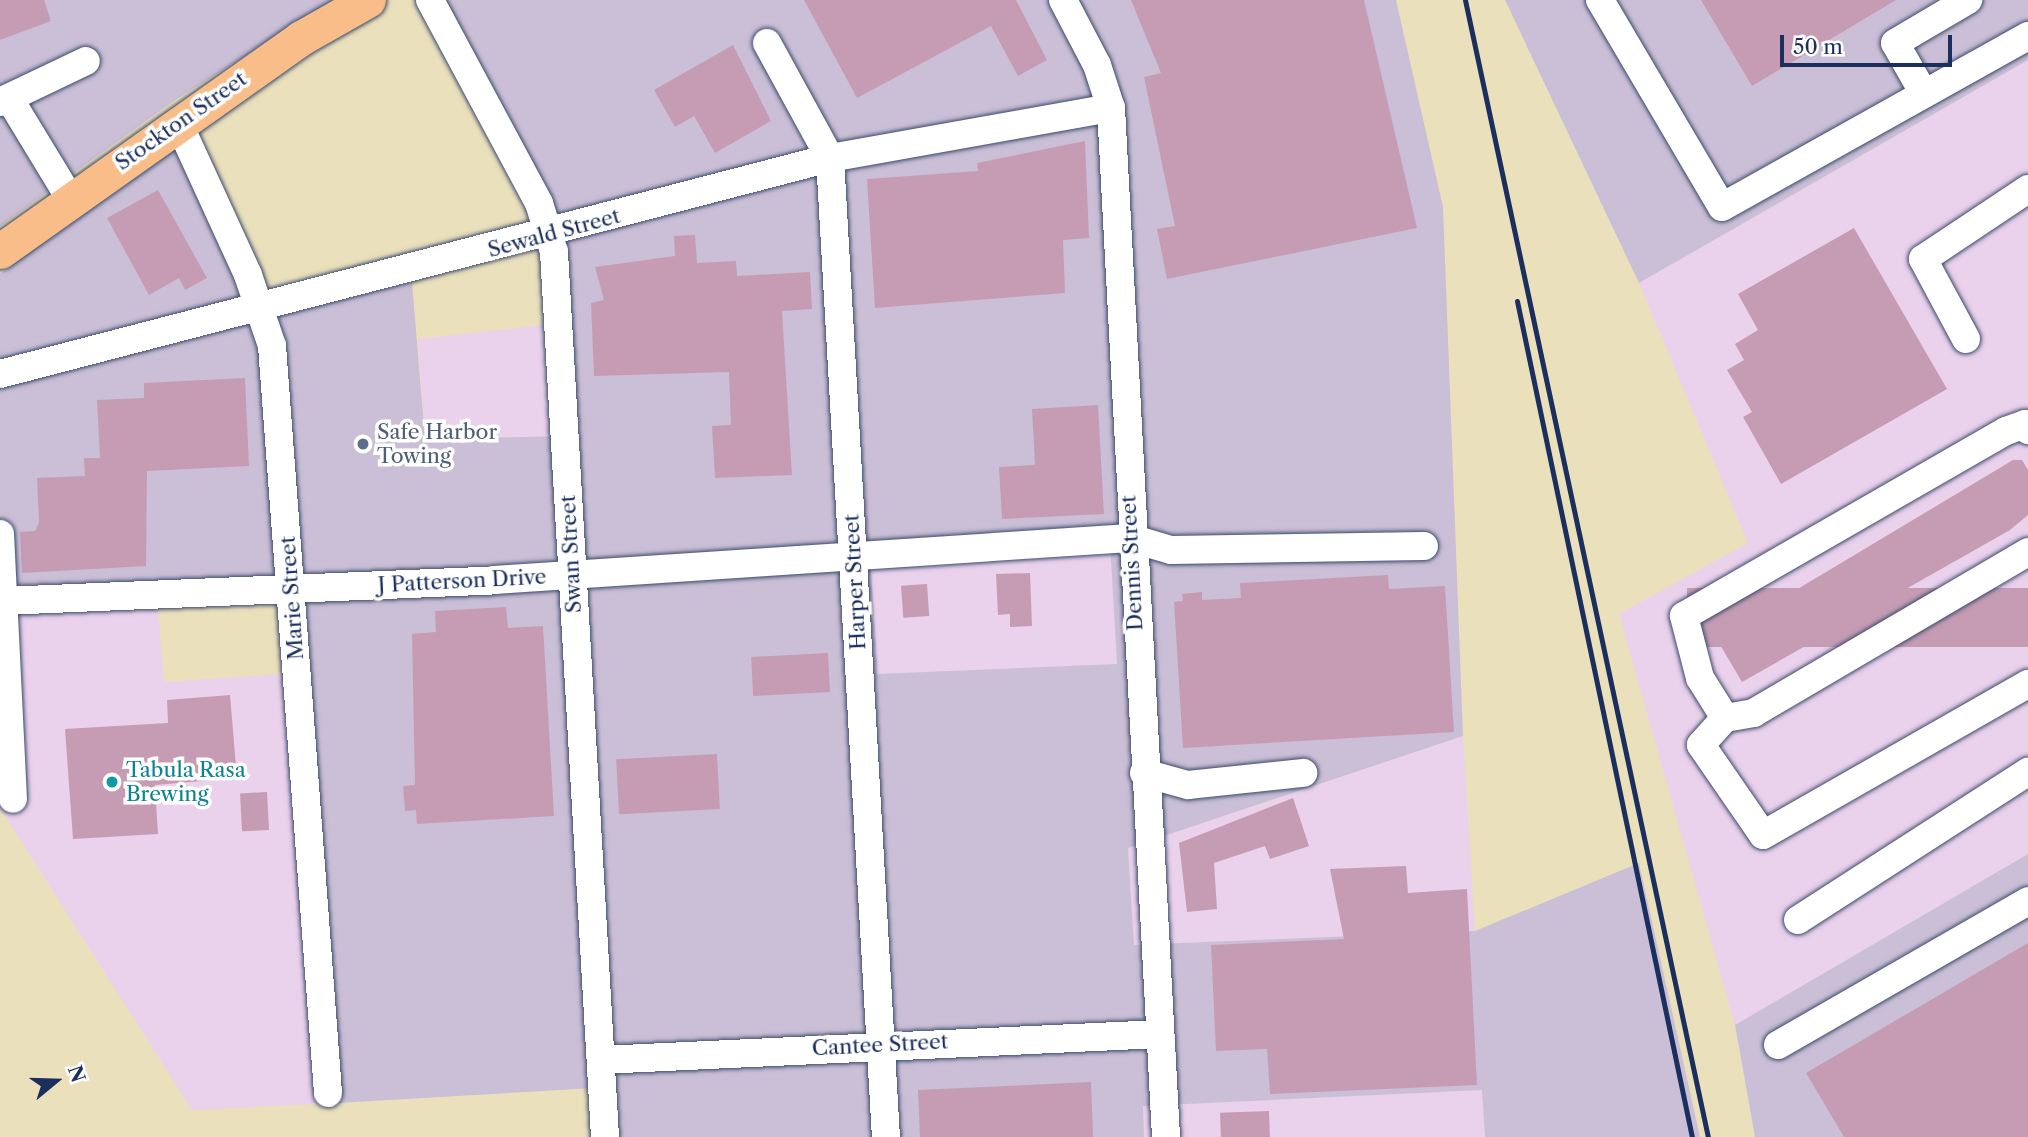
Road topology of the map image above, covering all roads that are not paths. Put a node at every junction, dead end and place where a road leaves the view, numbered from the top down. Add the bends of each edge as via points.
1 (430, 0) edge
2 (1063, 0) edge
3 (1600, 0) edge
4 (1968, 0) edge
5 (351, 4) edge
6 (2028, 36) edge
7 (766, 43) dead end
8 (86, 61) dead end
9 (1923, 92) junction
10 (5, 100) edge
11 (1111, 108) junction
12 (178, 122) junction
13 (830, 158) junction
14 (71, 200) junction
15 (2024, 200) edge
16 (551, 233) junction
17 (0, 251) edge
18 (260, 304) junction
19 (1966, 339) dead end
20 (0, 374) edge
21 (2028, 430) edge
22 (0, 534) edge
23 (1130, 538) junction
24 (1424, 546) dead end
25 (2028, 552) edge
26 (854, 556) junction
27 (572, 575) junction
28 (292, 589) junction
29 (3, 601) junction
30 (2028, 684) edge
31 (1725, 718) junction
32 (2028, 772) edge
33 (1144, 773) junction
34 (1303, 773) dead end
35 (13, 799) dead end
36 (2028, 901) edge
37 (1798, 920) dead end
38 (1160, 1034) junction
39 (882, 1044) junction
40 (1778, 1045) dead end
41 (600, 1060) junction
42 (328, 1093) dead end
43 (605, 1137) edge
44 (886, 1137) edge
45 (1166, 1137) edge

1 - 16 street, Swan Street
2 - 11 street, Dennis Street via 1097,65
3 - 9 street via 1722,207
4 - 9 street via 1895,43
5 - 12 main road, Stockton Street
6 - 9 street
7 - 13 street, Harper Street
8 - 10 street
10 - 14 street
11 - 13 street, Sewald Street
11 - 23 street, Dennis Street
12 - 14 main road, Stockton Street
12 - 18 street, Marie Street
13 - 16 street, Sewald Street
13 - 26 street, Harper Street
14 - 17 main road, Stockton Street
15 - 19 street via 1923,259
16 - 18 street, Sewald Street
16 - 27 street, Swan Street
18 - 20 street, Sewald Street
18 - 28 street, Marie Street via 272,346
21 - 31 street via 2025,424 2006,431 1684,616 1700,678
22 - 29 street
23 - 24 street via 1171,550
23 - 26 street, J Patterson Drive
23 - 33 street, Dennis Street
25 - 31 street via 1754,713
26 - 27 street, J Patterson Drive
26 - 39 street, Harper Street
27 - 28 street, J Patterson Drive
27 - 41 street, Swan Street
28 - 29 street, J Patterson Drive
28 - 42 street, Marie Street
29 - 35 street
30 - 31 street via 1763,835 1701,745
32 - 37 street
33 - 34 street via 1188,785
33 - 38 street, Dennis Street
36 - 40 street
38 - 39 street, Cantee Street
38 - 45 street, Dennis Street
39 - 41 street, Cantee Street
39 - 44 street, Harper Street
41 - 43 street, Swan Street

